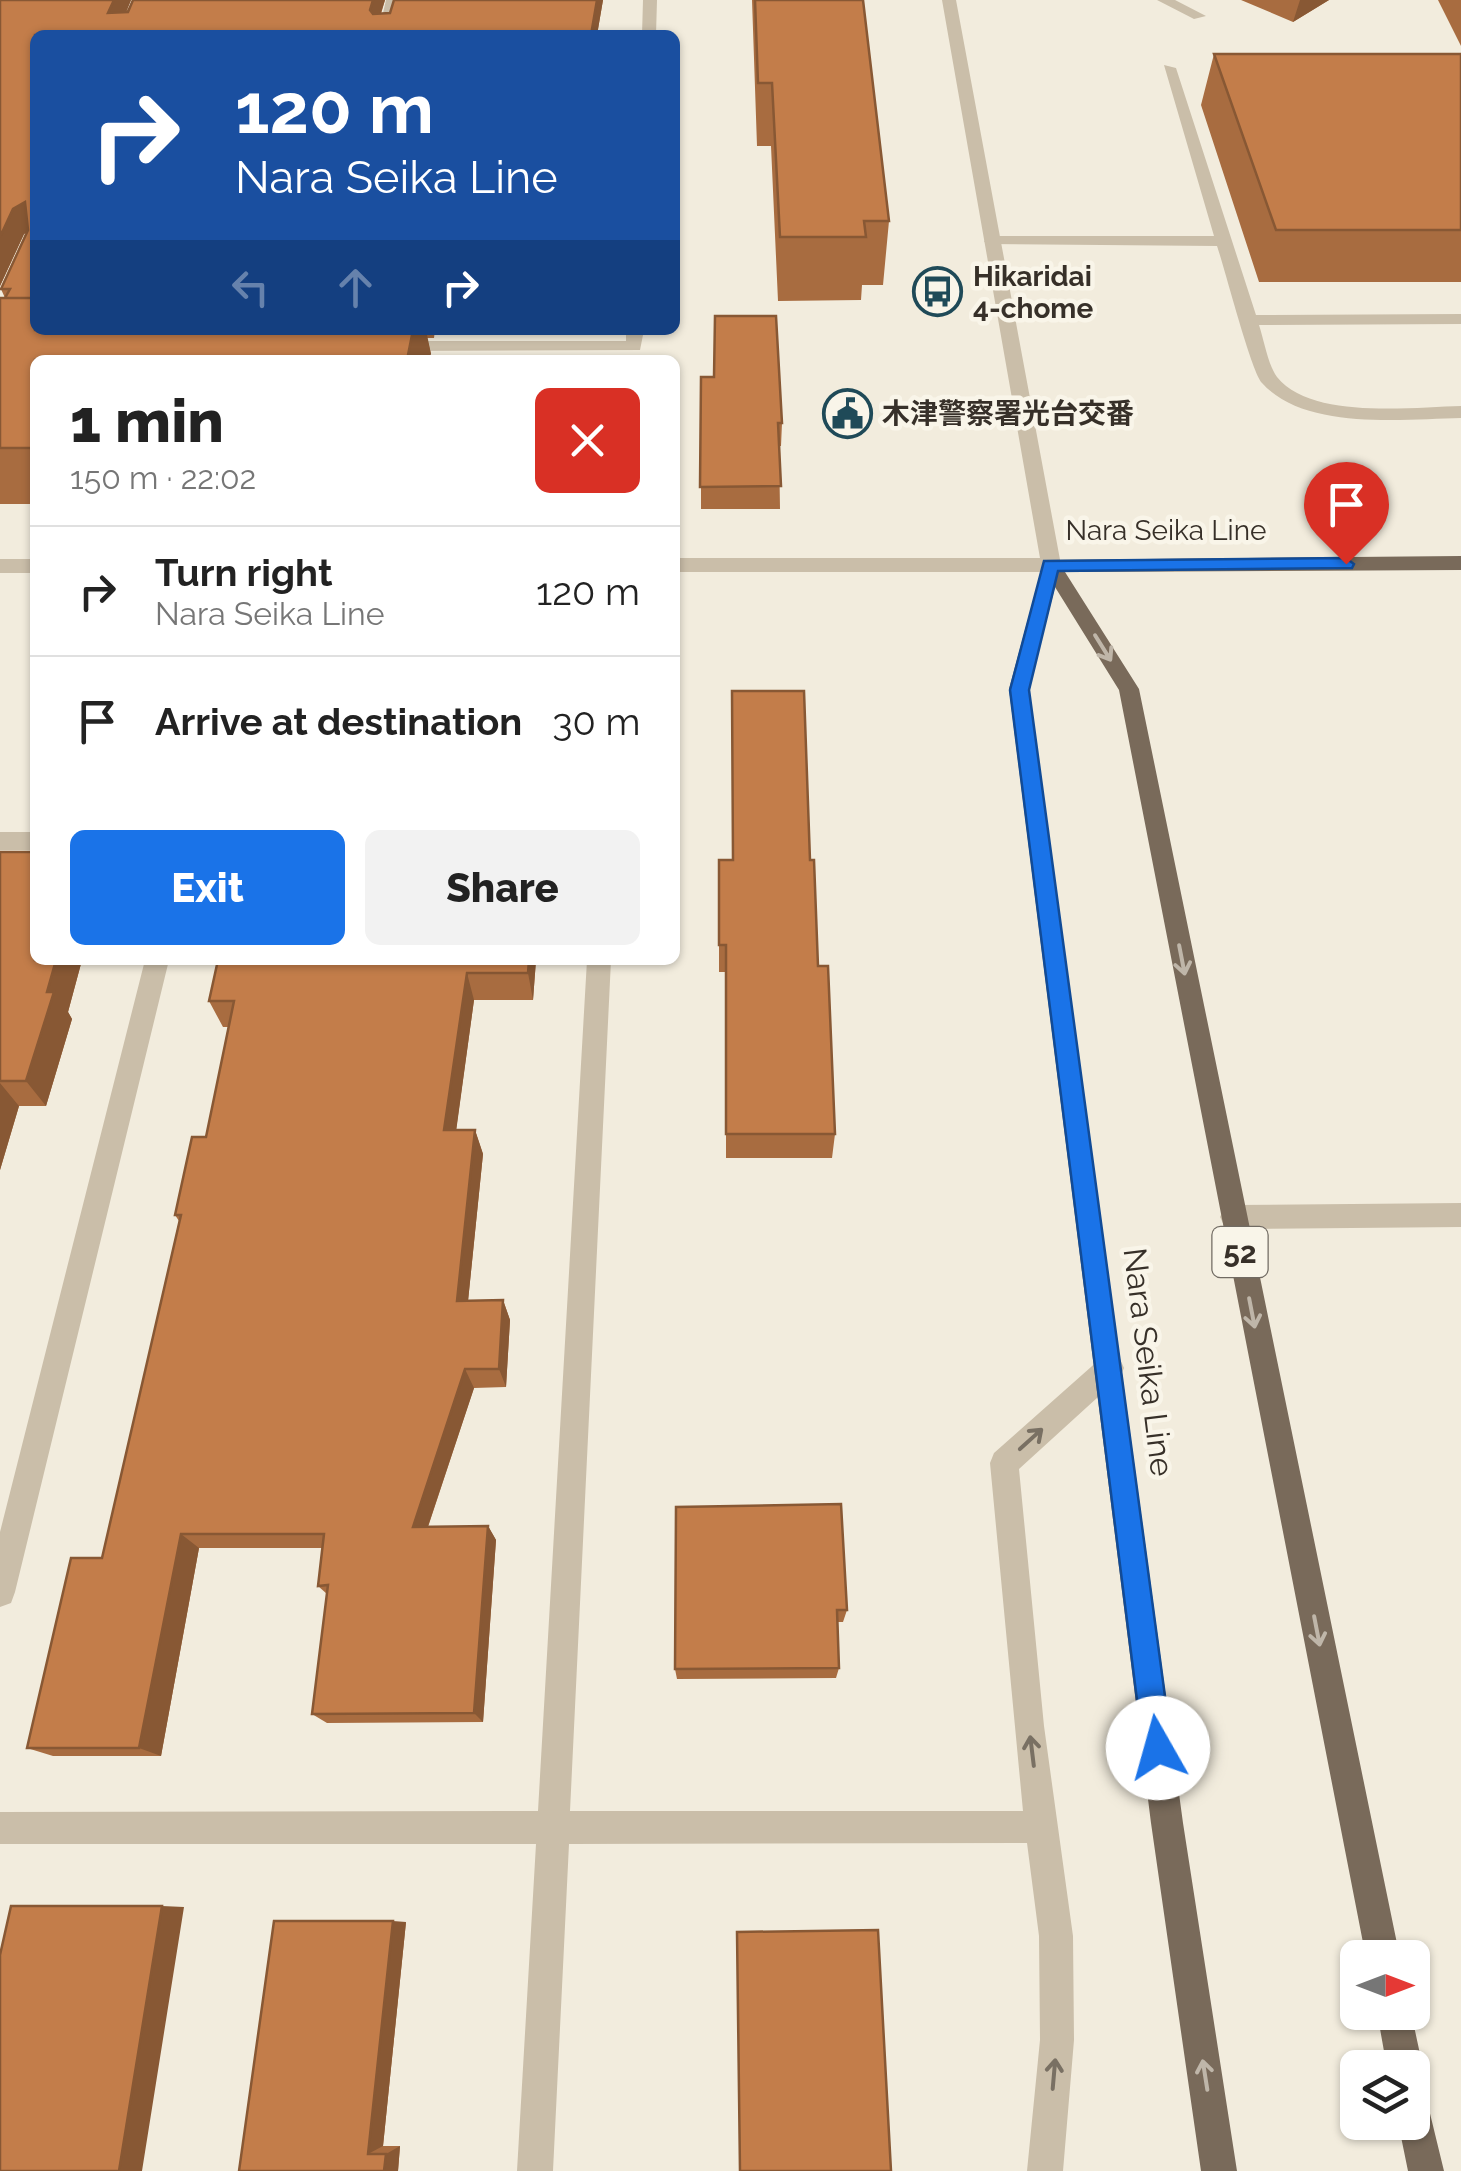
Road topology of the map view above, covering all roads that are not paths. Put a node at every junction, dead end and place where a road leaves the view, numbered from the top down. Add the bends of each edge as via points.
1 (394, 0) edge
2 (650, 0) edge
3 (950, 0) edge
4 (1164, 0) edge
5 (1200, 16) dead end
6 (385, 30) edge
7 (649, 30) edge
8 (1169, 68) dead end
9 (992, 241) junction
10 (1224, 241) junction
11 (1461, 319) edge
12 (1248, 320) junction
13 (634, 335) edge
14 (384, 346) edge
15 (1461, 412) edge
16 (1461, 563) edge
17 (1050, 565) junction
18 (0, 566) edge
19 (30, 566) edge
20 (680, 566) edge
21 (0, 841) edge
22 (30, 841) edge
23 (156, 965) edge
24 (599, 965) edge
25 (1461, 1216) edge
26 (1232, 1217) junction
27 (1110, 1368) junction
28 (0, 1592) edge
29 (553, 1825) junction
30 (1042, 1827) junction
31 (0, 1828) edge
32 (1379, 1940) edge
33 (1419, 2140) edge
34 (535, 2171) edge
35 (1045, 2171) edge
36 (1219, 2171) edge
37 (1426, 2171) edge

1 - 6 street
2 - 7 street
3 - 9 street
4 - 5 street
8 - 10 street
9 - 10 street
9 - 17 street
10 - 12 street
11 - 12 street
12 - 15 street via 1268,379 1306,404 1344,412
13 - 14 street via 634,346
16 - 17 main road, Nara Seika Line
17 - 20 street
17 -> 26 main road, Nara Seika Line / 52 via 1129,690
17 - 27 main road, Nara Seika Line via 1020,690
18 - 19 street
21 - 22 street
23 - 28 street
24 - 29 street
25 - 26 street
26 -> 32 main road, Nara Seika Line / 52
30 -> 27 street via 1004,1463
36 -> 27 main road, Nara Seika Line
29 - 30 street
29 - 31 street
29 - 34 street
35 -> 30 street via 1057,2023 1056,1936
33 - 37 main road

